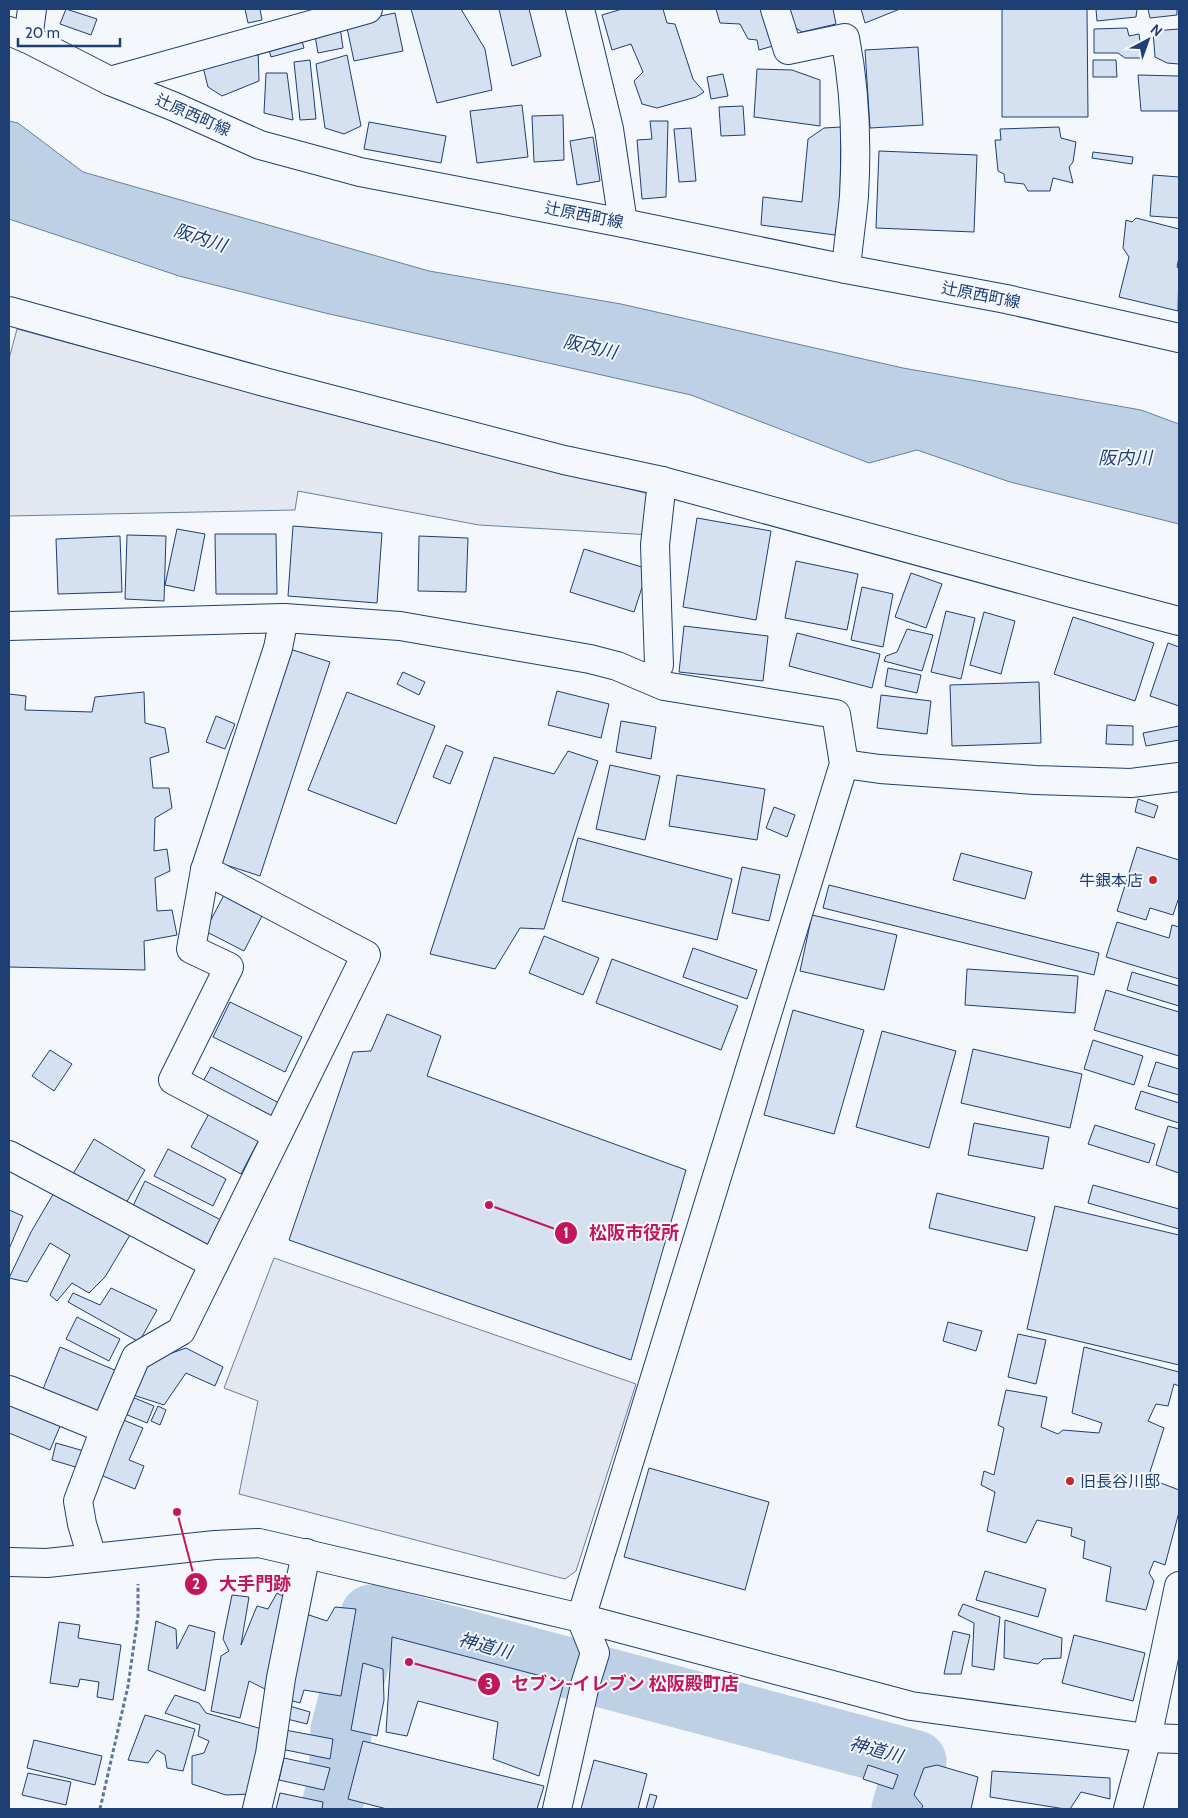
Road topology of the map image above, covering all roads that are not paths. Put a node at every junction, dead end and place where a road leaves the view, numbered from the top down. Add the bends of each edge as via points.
1 (32, 9) edge
2 (368, 9) edge
3 (582, 9) edge
4 (775, 9) edge
5 (18, 35) edge
6 (110, 81) junction
7 (623, 223) junction
8 (846, 269) junction
9 (9, 311) edge
10 (1179, 338) edge
11 (662, 481) junction
12 (284, 618) junction
13 (1179, 621) edge
14 (9, 626) edge
15 (651, 679) junction
16 (844, 764) junction
17 (1179, 777) edge
18 (204, 870) junction
19 (277, 1135) junction
20 (9, 1155) edge
21 (214, 1264) junction
22 (9, 1390) edge
23 (105, 1429) junction
24 (306, 1553) junction
25 (92, 1557) junction
26 (9, 1562) edge
27 (1179, 1586) edge
28 (581, 1618) junction
29 (1147, 1738) junction
30 (1179, 1739) edge
31 (257, 1809) edge
32 (556, 1809) edge
33 (1128, 1809) edge

1 - 5 street
2 - 6 street
3 - 7 street via 609,129
4 - 8 street via 788,50 845,38 854,124 854,196
5 - 6 street, 辻原西町線
6 - 7 street, 辻原西町線 via 260,145 360,172
7 - 8 street, 辻原西町線
8 - 10 street, 辻原西町線 via 1006,299
9 - 11 street via 287,388 564,460
11 - 13 street
11 - 15 street via 655,546 659,665
12 - 14 street
12 - 15 street via 400,626 590,659
12 - 18 street via 278,648
15 - 16 street via 664,686 836,714
16 - 17 street via 1044,780 1131,783
16 - 28 street
18 - 19 street via 191,949 229,967 172,1080
18 - 19 street via 366,955
19 - 21 street
20 - 21 street
21 - 23 street via 181,1331 136,1357
22 - 23 street
23 - 25 street via 78,1501
24 - 25 street via 259,1543
24 - 28 street
24 - 31 street
25 - 26 street via 47,1563
27 - 29 street
28 - 29 street via 912,1706
28 - 32 street via 594,1653
29 - 30 street
29 - 33 street

